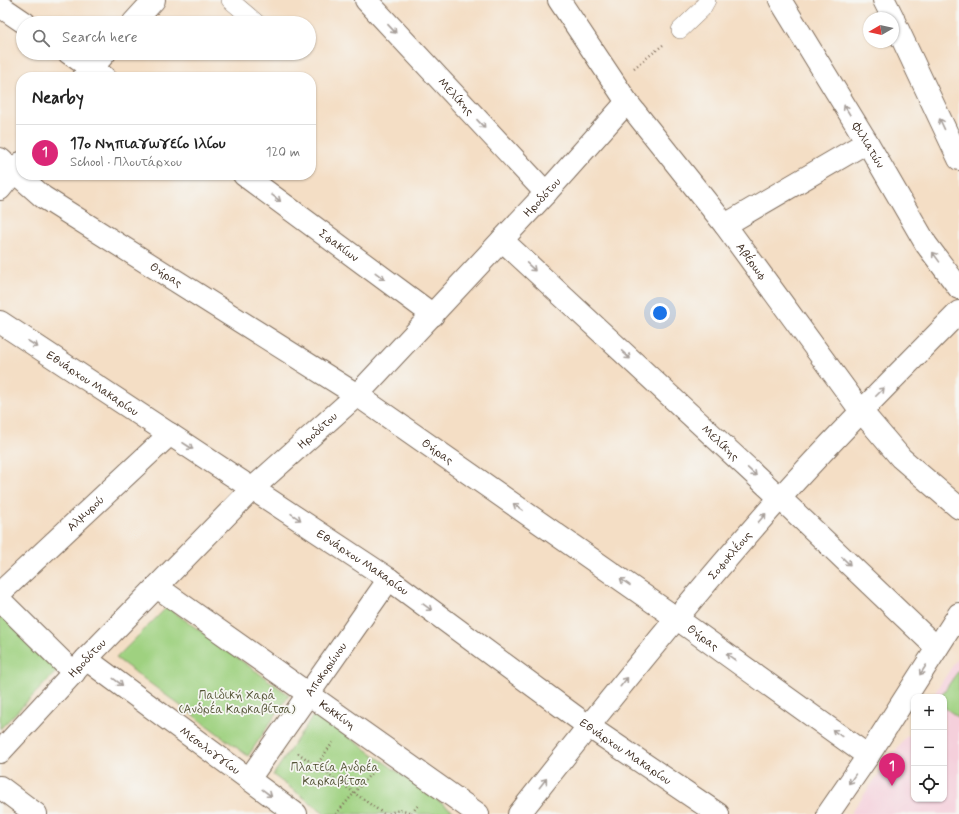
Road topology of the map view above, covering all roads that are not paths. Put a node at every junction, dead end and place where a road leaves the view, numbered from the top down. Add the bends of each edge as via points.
1 (154, 0) edge
2 (230, 0) edge
3 (366, 0) edge
4 (559, 0) edge
5 (707, 0) edge
6 (780, 0) edge
7 (884, 0) edge
8 (0, 6) edge
9 (890, 12) edge
10 (139, 16) edge
11 (249, 16) edge
12 (16, 17) edge
13 (680, 30) road end
14 (899, 31) edge
15 (81, 60) edge
16 (96, 69) edge
17 (628, 102) junction
18 (867, 142) junction
19 (959, 159) edge
20 (12, 164) edge
21 (27, 180) edge
22 (251, 180) edge
23 (0, 189) edge
24 (546, 193) junction
25 (725, 225) junction
26 (502, 240) junction
27 (959, 288) edge
28 (959, 312) edge
29 (433, 315) junction
30 (0, 322) edge
31 (357, 395) junction
32 (861, 411) junction
33 (170, 434) junction
34 (253, 488) junction
35 (780, 498) junction
36 (959, 508) edge
37 (389, 580) junction
38 (157, 587) junction
39 (0, 593) edge
40 (0, 600) edge
41 (959, 614) edge
42 (676, 618) junction
43 (937, 648) junction
44 (80, 666) junction
45 (309, 694) junction
46 (588, 726) junction
47 (0, 752) edge
48 (868, 756) junction
49 (249, 779) junction
50 (0, 787) edge
51 (36, 814) edge
52 (296, 814) edge
53 (478, 814) edge
54 (519, 814) edge
55 (718, 814) edge
56 (828, 814) edge

1 - 10 street
2 - 11 lane
3 -> 24 street, Μελίκης
4 - 17 street, Αβέρωφ
5 - 13 lane via 702,9
18 -> 6 street, Φιλιατών
7 - 9 street
8 - 12 street
19 -> 14 street
15 - 16 street
17 - 24 street, Ηροδότου
17 - 25 street, Αβέρωφ
18 - 25 street
27 -> 18 street, Φιλιατών via 926,244
20 - 23 street
21 - 31 street, Θήρας via 43,197
22 -> 29 street, Σφακίων
24 - 26 street, Ηροδότου
25 - 32 street, Αβέρωφ
26 - 29 street, Ηροδότου
26 -> 35 street, Μελίκης
32 -> 28 street, Σοφοκλέους
29 - 31 street, Ηροδότου
30 -> 33 street, Εθνάρχου Μακαρίου
31 - 34 street, Ηροδότου
42 -> 31 street, Θήρας
32 - 35 street, Σοφοκλέους
32 - 36 street, Αβέρωφ via 900,458
33 -> 34 street, Εθνάρχου Μακαρίου
33 - 39 street, Αλμυρού
34 -> 37 street, Εθνάρχου Μακαρίου
34 - 38 street, Ηροδότου
42 -> 35 street, Σοφοκλέους
35 -> 43 street, Μελίκης
37 - 45 street, Αποκορώνου
37 -> 46 street, Εθνάρχου Μακαρίου
38 - 44 street, Ηροδότου
38 - 45 street, Κοκκίνη
40 - 44 street, Μεσολογγίου
41 - 43 street
46 -> 42 street, Σοφοκλέους
48 -> 42 street, Θήρας
43 -> 48 street
44 - 47 street, Ηροδότου
44 -> 49 street, Μεσολογγίου
45 - 49 street, Αποκορώνου
45 - 53 street, Κοκκίνη
54 -> 46 street, Σοφοκλέους
46 - 55 street, Εθνάρχου Μακαρίου
48 -> 56 street
49 -> 52 street, Μεσολογγίου
50 - 51 street

